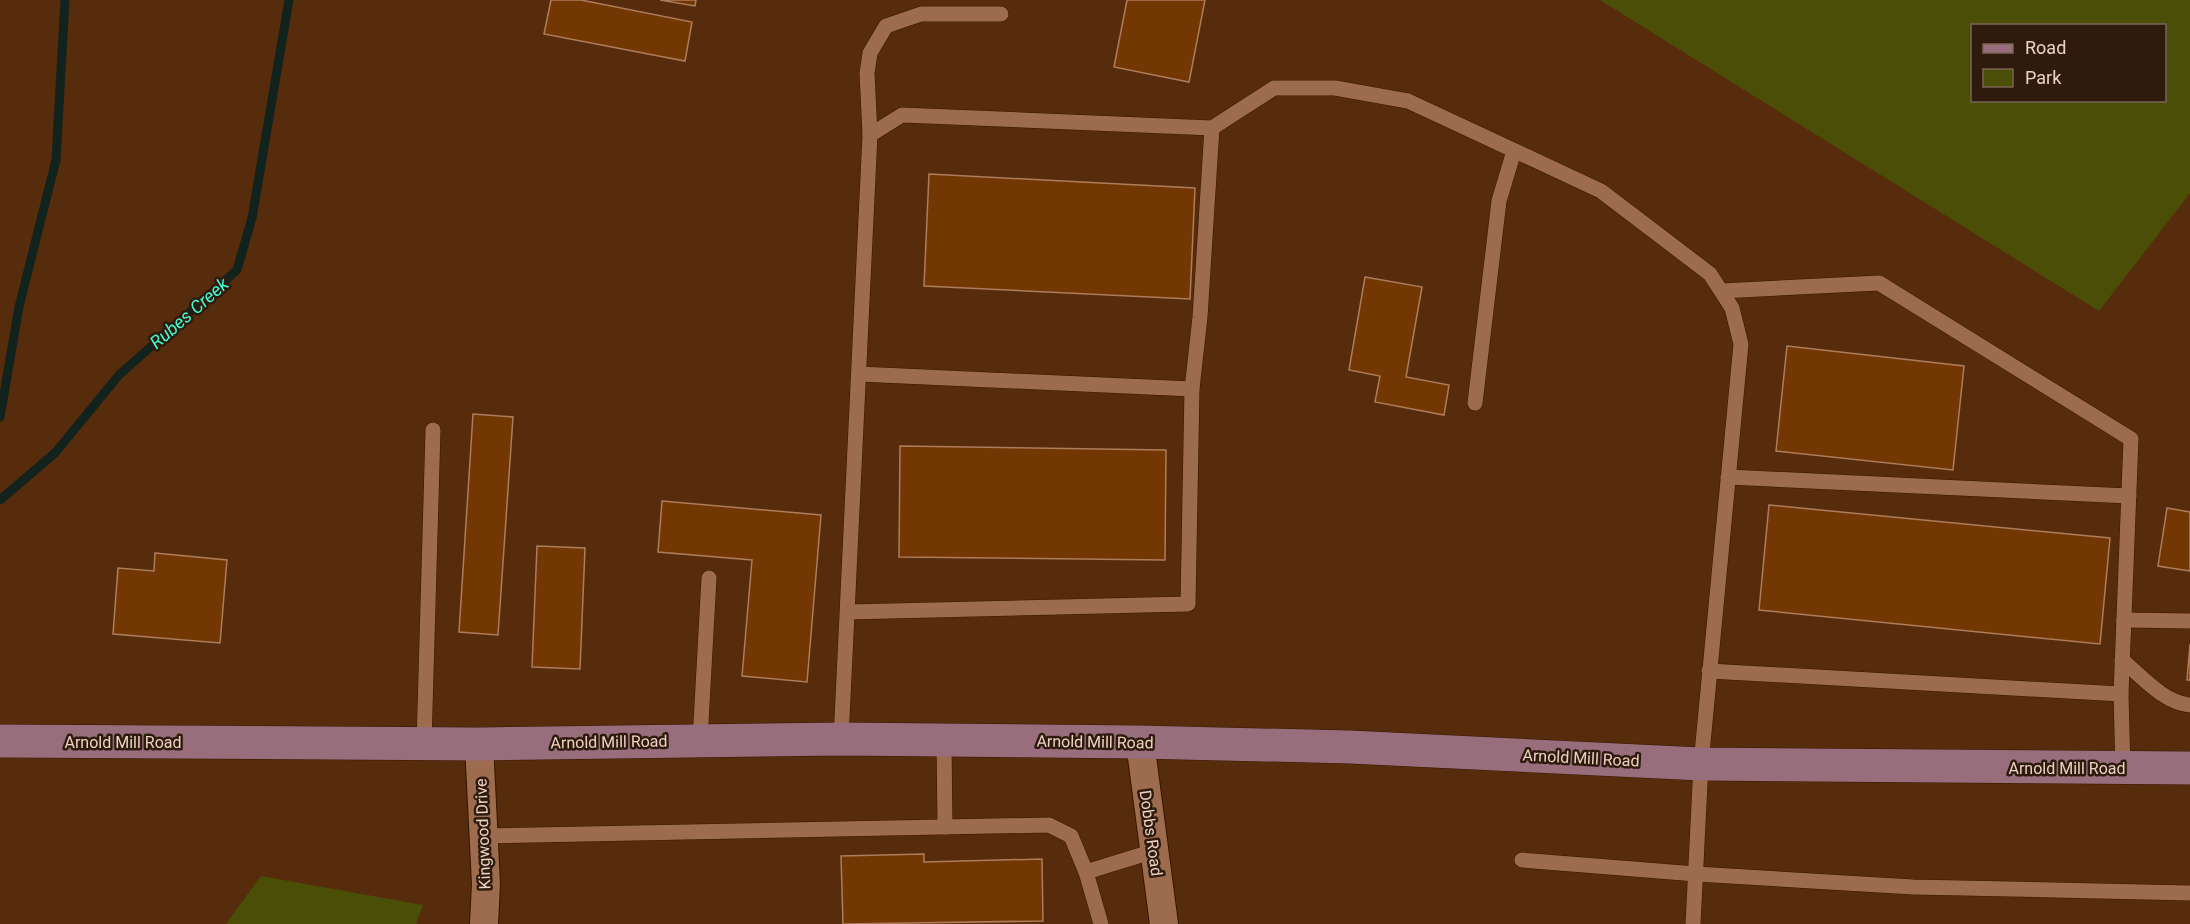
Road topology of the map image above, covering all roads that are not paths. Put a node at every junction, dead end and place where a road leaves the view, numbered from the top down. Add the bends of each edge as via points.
1 (1001, 14) dead end
2 (1212, 128) junction
3 (870, 135) junction
4 (1514, 151) junction
5 (1721, 291) junction
6 (859, 374) junction
7 (1192, 389) junction
8 (1475, 403) dead end
9 (433, 430) dead end
10 (1728, 477) junction
11 (2129, 496) junction
12 (709, 578) dead end
13 (848, 612) junction
14 (2124, 621) junction
15 (2190, 621) edge
16 (2122, 660) junction
17 (1709, 671) junction
18 (2121, 694) junction
19 (2190, 705) edge
20 (841, 739) junction
21 (944, 740) junction
22 (0, 741) edge
23 (700, 741) junction
24 (1140, 742) junction
25 (424, 744) junction
26 (479, 744) junction
27 (1701, 764) junction
28 (2190, 768) edge
29 (2123, 769) junction
30 (945, 827) junction
31 (484, 836) junction
32 (1154, 851) junction
33 (1522, 860) dead end
34 (1086, 872) junction
35 (1696, 874) junction
36 (2190, 893) edge
37 (484, 924) edge
38 (1101, 924) edge
39 (1164, 924) edge
40 (1693, 924) edge

1 - 3 lane via 921,14 886,26 870,53 867,73
2 - 3 lane via 902,115
2 - 4 lane via 1274,88 1335,88 1408,101
2 - 7 lane
3 - 6 lane
4 - 5 lane via 1601,191 1710,274
4 - 8 lane via 1499,201
5 - 10 lane via 1732,308 1742,344
5 - 11 lane via 1879,283 2131,439
6 - 7 lane
6 - 13 lane
7 - 13 lane via 1188,604
9 - 25 lane
10 - 11 lane
10 - 17 lane
11 - 14 lane
12 - 23 lane
13 - 20 lane
14 - 15 lane
14 - 16 lane
16 - 18 lane
16 - 19 lane via 2179,704
17 - 18 lane
17 - 27 lane
18 - 29 lane
20 - 21 main road, Arnold Mill Road
20 - 23 main road, Arnold Mill Road
21 - 24 main road, Arnold Mill Road
21 - 30 lane
22 - 25 main road, Arnold Mill Road
23 - 26 main road, Arnold Mill Road
24 - 27 main road, Arnold Mill Road
24 - 32 street, Dobbs Road
25 - 26 main road, Arnold Mill Road
26 - 31 street, Kingwood Drive
27 - 29 main road, Arnold Mill Road
27 - 35 lane
28 - 29 main road, Arnold Mill Road
30 - 31 lane
30 - 34 lane via 1049,825 1071,836
31 - 37 street, Kingwood Drive
32 - 34 lane
32 - 39 street, Dobbs Road
33 - 35 lane
34 - 38 lane
35 - 36 lane via 1913,887
35 - 40 lane

